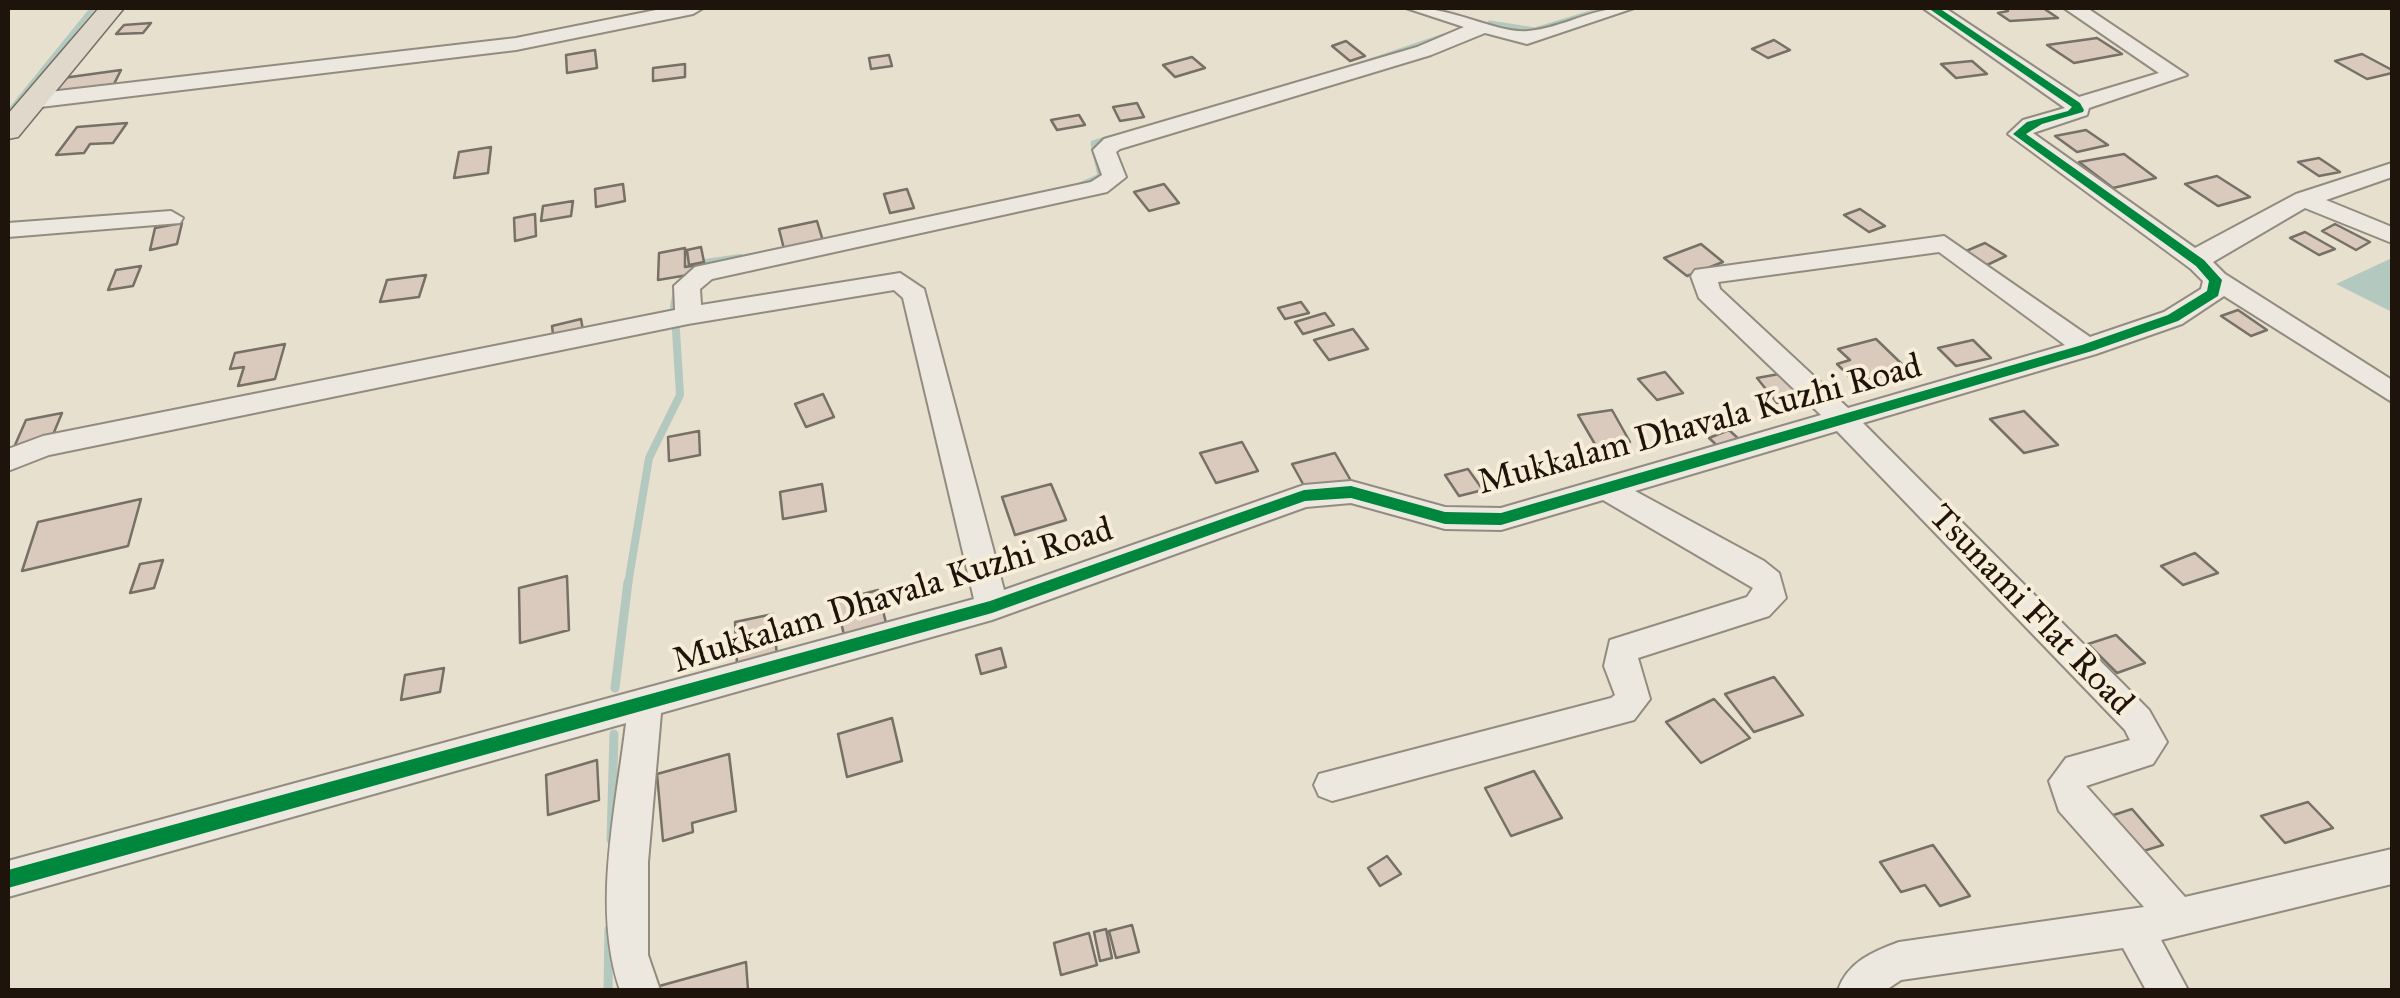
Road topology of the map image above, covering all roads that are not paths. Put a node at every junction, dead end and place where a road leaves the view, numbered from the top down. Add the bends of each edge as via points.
1 (112, 8) edge
2 (575, 8) edge
3 (694, 8) edge
4 (1416, 8) edge
5 (1624, 8) edge
6 (1933, 8) edge
7 (2074, 8) edge
8 (1480, 28) junction
9 (582, 31) junction
10 (32, 101) junction
11 (2076, 105) junction
12 (8, 131) edge
13 (2392, 170) edge
14 (2304, 200) junction
15 (171, 218) dead end
16 (8, 230) edge
17 (2392, 236) edge
18 (2208, 272) junction
19 (688, 316) junction
20 (2087, 348) junction
21 (2392, 393) edge
22 (1842, 418) junction
23 (8, 460) edge
24 (1605, 488) junction
25 (992, 606) junction
26 (645, 702) junction
27 (1332, 785) dead end
28 (2392, 866) edge
29 (8, 879) edge
30 (2178, 918) junction
31 (2133, 928) junction
32 (640, 990) edge
33 (1858, 990) edge
34 (2168, 990) edge

1 - 10 main road
2 - 9 street
3 - 9 street
4 - 8 street
5 - 8 street via 1536,38
6 - 11 street
7 - 11 street via 2176,75
8 - 19 street via 1424,51 1112,144 1104,150 1114,177 1099,187 704,273 687,286
9 - 10 street
10 - 12 main road
11 - 18 street via 2071,114 2028,125 2019,134
13 - 14 street, Mukkalam Dhavala Kuzhi Road
14 - 17 street
14 - 18 street, Mukkalam Dhavala Kuzhi Road via 2205,252
15 - 16 street
18 - 20 street, Mukkalam Dhavala Kuzhi Road via 2213,292 2173,318
18 - 21 street
19 - 23 street via 44,446
19 - 25 street via 884,280 911,286
20 - 22 street, Mukkalam Dhavala Kuzhi Road
20 - 22 street via 1944,244 1704,276 1708,292
22 - 24 street, Mukkalam Dhavala Kuzhi Road
22 - 30 street, Tsunami Flat Road via 2137,720 2149,742 2141,753 2080,769 2067,780 2072,799
24 - 25 street, Mukkalam Dhavala Kuzhi Road via 1501,519 1466,520 1352,492 1304,496
24 - 27 street via 1753,570 1768,582 1770,598 1622,650 1633,699 1622,710
25 - 26 street, Mukkalam Dhavala Kuzhi Road
26 - 29 street, Mukkalam Dhavala Kuzhi Road
26 - 32 street via 629,862 628,955
28 - 30 street
30 - 31 street
31 - 33 street via 1899,961 1877,970
31 - 34 street

